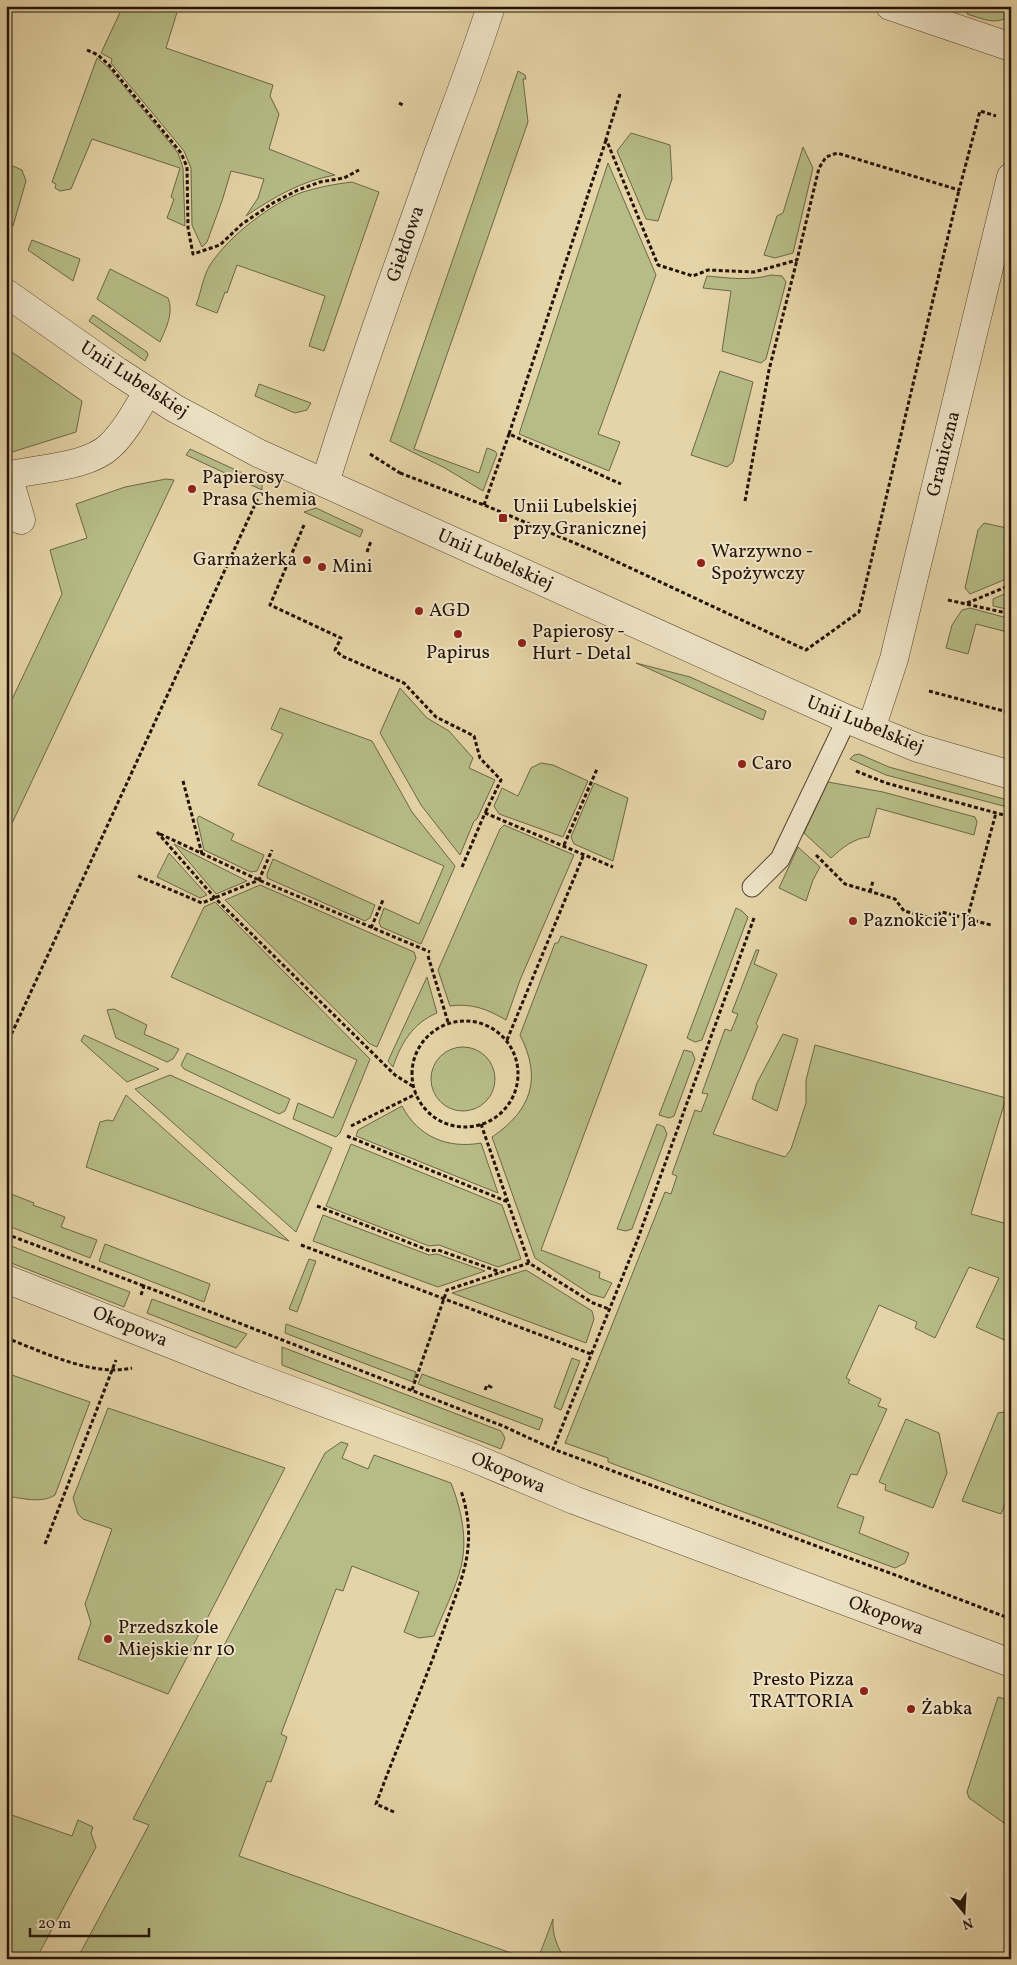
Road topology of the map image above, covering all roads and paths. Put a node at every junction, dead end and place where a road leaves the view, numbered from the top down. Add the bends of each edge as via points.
1 (491, 6) edge
2 (890, 6) edge
3 (1011, 47) edge
4 (87, 50) dead end
5 (620, 94) dead end
6 (996, 116) dead end
7 (606, 139) junction
8 (359, 170) dead end
9 (1011, 177) edge
10 (959, 190) junction
11 (797, 260) junction
12 (6, 293) edge
13 (148, 391) junction
14 (509, 434) junction
15 (365, 452) dead end
16 (400, 473) junction
17 (7, 475) edge
18 (397, 481) dead end
19 (325, 483) junction
20 (621, 484) dead end
21 (258, 498) dead end
22 (744, 500) dead end
23 (484, 505) junction
24 (21, 520) dead end
25 (304, 524) dead end
26 (1011, 585) edge
27 (948, 600) dead end
28 (967, 603) junction
29 (1011, 614) edge
30 (929, 691) dead end
31 (1011, 713) edge
32 (859, 724) junction
33 (596, 769) dead end
34 (855, 771) dead end
35 (1011, 775) edge
36 (183, 781) dead end
37 (485, 813) junction
38 (996, 813) junction
39 (1011, 817) edge
40 (564, 845) junction
41 (272, 850) dead end
42 (202, 854) junction
43 (584, 854) junction
44 (825, 863) dead end
45 (462, 867) dead end
46 (613, 867) dead end
47 (138, 876) dead end
48 (259, 880) junction
49 (873, 881) dead end
50 (752, 887) joint
51 (870, 892) junction
52 (215, 898) junction
53 (383, 900) dead end
54 (967, 919) junction
55 (991, 925) dead end
56 (371, 928) junction
57 (448, 1022) junction
58 (507, 1040) junction
59 (6, 1046) edge
60 (414, 1087) junction
61 (416, 1094) junction
62 (481, 1124) junction
63 (351, 1126) dead end
64 (347, 1136) dead end
65 (508, 1202) junction
66 (317, 1206) dead end
67 (6, 1234) edge
68 (301, 1245) dead end
69 (528, 1263) junction
70 (500, 1272) junction
71 (6, 1279) edge
72 (144, 1286) junction
73 (444, 1298) junction
74 (138, 1302) dead end
75 (609, 1309) junction
76 (6, 1338) edge
77 (119, 1352) dead end
78 (591, 1354) junction
79 (137, 1367) dead end
80 (113, 1370) junction
81 (491, 1384) dead end
82 (412, 1390) junction
83 (485, 1390) dead end
84 (553, 1449) junction
85 (459, 1487) dead end
86 (45, 1544) dead end
87 (1011, 1619) edge
88 (1011, 1663) edge
89 (394, 1812) dead end

1 - 19 street, Giełdowa
2 - 3 street
4 - 8 path via 109,65 181,153 187,167 188,228 193,254 220,245 242,224 290,194 320,182 344,178
5 - 7 path
6 - 10 path via 980,111
7 - 11 path via 658,265 693,276 708,270 754,272
7 - 14 path
9 - 32 street, Graniczna via 894,659
10 - 11 path via 837,154 826,157 819,168
10 - 23 path via 859,612 806,650 594,551
11 - 22 path via 770,370
12 - 13 street, Unii Lubelskiej
13 - 17 street via 125,429 98,454 80,462
13 - 19 street, Unii Lubelskiej via 218,433
14 - 20 path
14 - 23 path
15 - 16 path
16 - 18 path
16 - 23 path
17 - 24 street
19 - 32 street, Unii Lubelskiej
21 - 59 path
25 - 37 path via 270,605 340,638 336,650 342,656 404,684 436,717 474,736 480,758 501,780
26 - 28 path
27 - 28 path
28 - 29 path
30 - 31 path
32 - 35 street, Unii Lubelskiej via 926,750
32 - 50 lane via 780,860
33 - 40 path
34 - 38 path via 886,783
36 - 42 path
37 - 40 path
37 - 45 path
38 - 39 path
38 - 54 path
40 - 43 path
41 - 48 path
42 - 48 path
42 - 52 path via 157,832
43 - 46 path
43 - 58 path
44 - 51 path via 845,884
47 - 52 path via 202,903
48 - 52 path
48 - 56 path
49 - 51 path
50 - 75 path via 754,919 637,1241
51 - 54 path via 895,900 904,911 932,918 942,912
52 - 60 path via 394,1075
53 - 56 path
54 - 55 path
56 - 57 path via 429,954
57 - 58 path via 479,1022
57 - 60 path via 420,1044 412,1066
58 - 62 path via 514,1050 519,1080 504,1110
60 - 61 path
61 - 62 path via 421,1104 438,1120 466,1127
61 - 63 path
62 - 65 path
64 - 65 path
65 - 69 path
66 - 70 path via 430,1251 438,1250
67 - 72 path
68 - 73 path
69 - 70 path
69 - 75 path via 593,1303
70 - 73 path via 447,1290
71 - 88 street, Okopowa via 252,1376 469,1456 574,1500
72 - 74 path
72 - 82 path
73 - 78 path
73 - 82 path
75 - 78 path
76 - 80 path via 89,1368
77 - 80 path
78 - 84 path
79 - 80 path
80 - 86 path
81 - 83 path
82 - 84 path
84 - 87 path
85 - 89 path via 468,1525 464,1570 376,1804

